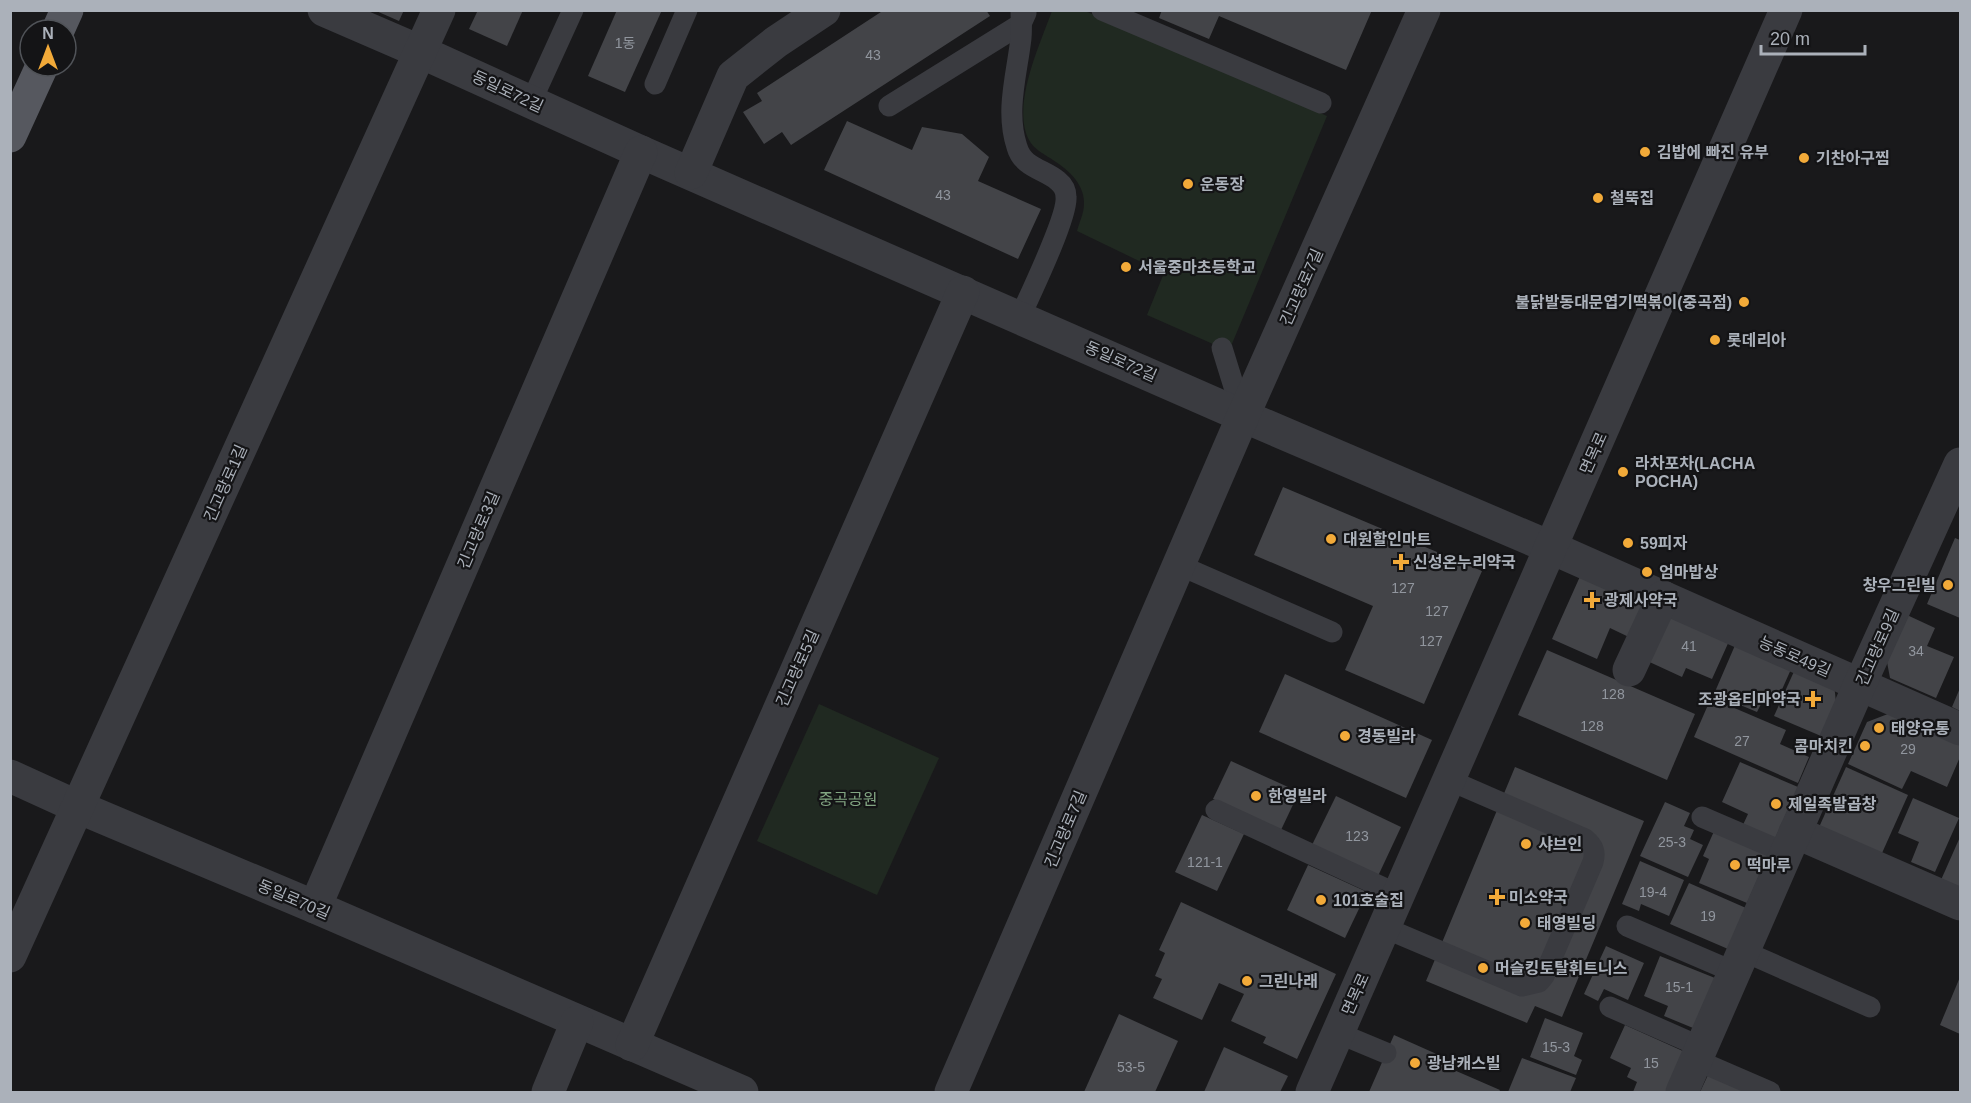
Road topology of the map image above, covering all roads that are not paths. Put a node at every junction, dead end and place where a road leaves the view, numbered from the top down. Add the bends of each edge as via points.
1 (324, 10) edge
2 (439, 10) edge
3 (573, 10) edge
4 (687, 10) edge
5 (790, 10) edge
6 (824, 10) edge
7 (1102, 10) edge
8 (1424, 10) edge
9 (1786, 10) edge
10 (1023, 15) edge
11 (776, 42) junction
12 (421, 52) junction
13 (37, 78) edge
14 (655, 84) dead end
15 (531, 102) junction
16 (1321, 103) dead end
17 (889, 106) dead end
18 (10, 136) edge
19 (641, 152) junction
20 (692, 173) junction
21 (963, 292) junction
22 (1020, 317) junction
23 (1222, 348) dead end
24 (1244, 416) junction
25 (1960, 464) edge
26 (1552, 548) junction
27 (1179, 565) junction
28 (1663, 597) junction
29 (1332, 632) dead end
30 (1629, 670) dead end
31 (1860, 684) junction
32 (1960, 729) edge
33 (10, 776) edge
34 (1449, 780) junction
35 (78, 807) junction
36 (1216, 810) dead end
37 (1702, 817) dead end
38 (1791, 842) junction
39 (1399, 895) junction
40 (1960, 904) edge
41 (315, 907) junction
42 (1627, 926) dead end
43 (1385, 928) junction
44 (10, 956) edge
45 (1739, 961) junction
46 (1610, 1007) dead end
47 (1870, 1008) dead end
48 (577, 1022) junction
49 (1338, 1033) junction
50 (632, 1045) junction
51 (1386, 1053) dead end
52 (1699, 1054) junction
53 (548, 1092) edge
54 (742, 1092) edge
55 (951, 1092) edge
56 (1312, 1092) edge
57 (1682, 1092) edge
58 (1770, 1092) edge

1 - 12 street, 동일로72길
2 - 12 street, 긴고랑로1길
3 - 15 lane
4 - 14 lane
5 - 11 street
6 - 11 street
7 - 16 lane
8 - 24 street, 긴고랑로7길
9 - 26 street, 면목로
10 - 17 lane
10 - 22 lane via 1011,101 1017,148 1031,166 1058,181 1066,198 1061,220
11 - 20 street via 733,76
12 - 15 street, 동일로72길
12 - 35 street, 긴고랑로1길
13 - 18 main road
15 - 19 street, 동일로72길
19 - 20 street, 동일로72길
19 - 41 street, 긴고랑로3길
20 - 21 street, 동일로72길
21 - 22 street, 동일로72길
21 - 50 street, 긴고랑로5길
22 - 24 street, 동일로72길
23 - 24 lane
24 - 26 street, 동일로72길
24 - 27 street, 긴고랑로7길
25 - 31 street, 긴고랑로9길
26 - 28 street, 능동로49길
26 - 34 street, 면목로
27 - 29 lane
27 - 55 street, 긴고랑로7길
28 - 30 street
28 - 31 street, 능동로49길
31 - 32 street, 능동로49길
31 - 38 street, 긴고랑로9길
33 - 35 street, 동일로70길
34 - 39 street, 면목로
34 - 43 lane via 1593,845 1593,862 1544,976 1531,986 1522,986
35 - 41 street, 동일로70길
35 - 44 street, 긴고랑로1길
36 - 39 lane
37 - 38 lane
38 - 40 street
38 - 45 street, 긴고랑로9길
39 - 43 street, 면목로
41 - 48 street, 동일로70길
42 - 45 lane
43 - 49 street, 면목로
45 - 47 lane
45 - 52 street, 긴고랑로9길
46 - 52 lane
48 - 50 street, 동일로70길
48 - 53 street
49 - 51 lane
49 - 56 street, 면목로
50 - 54 street, 동일로70길
52 - 57 street, 긴고랑로9길
52 - 58 lane

